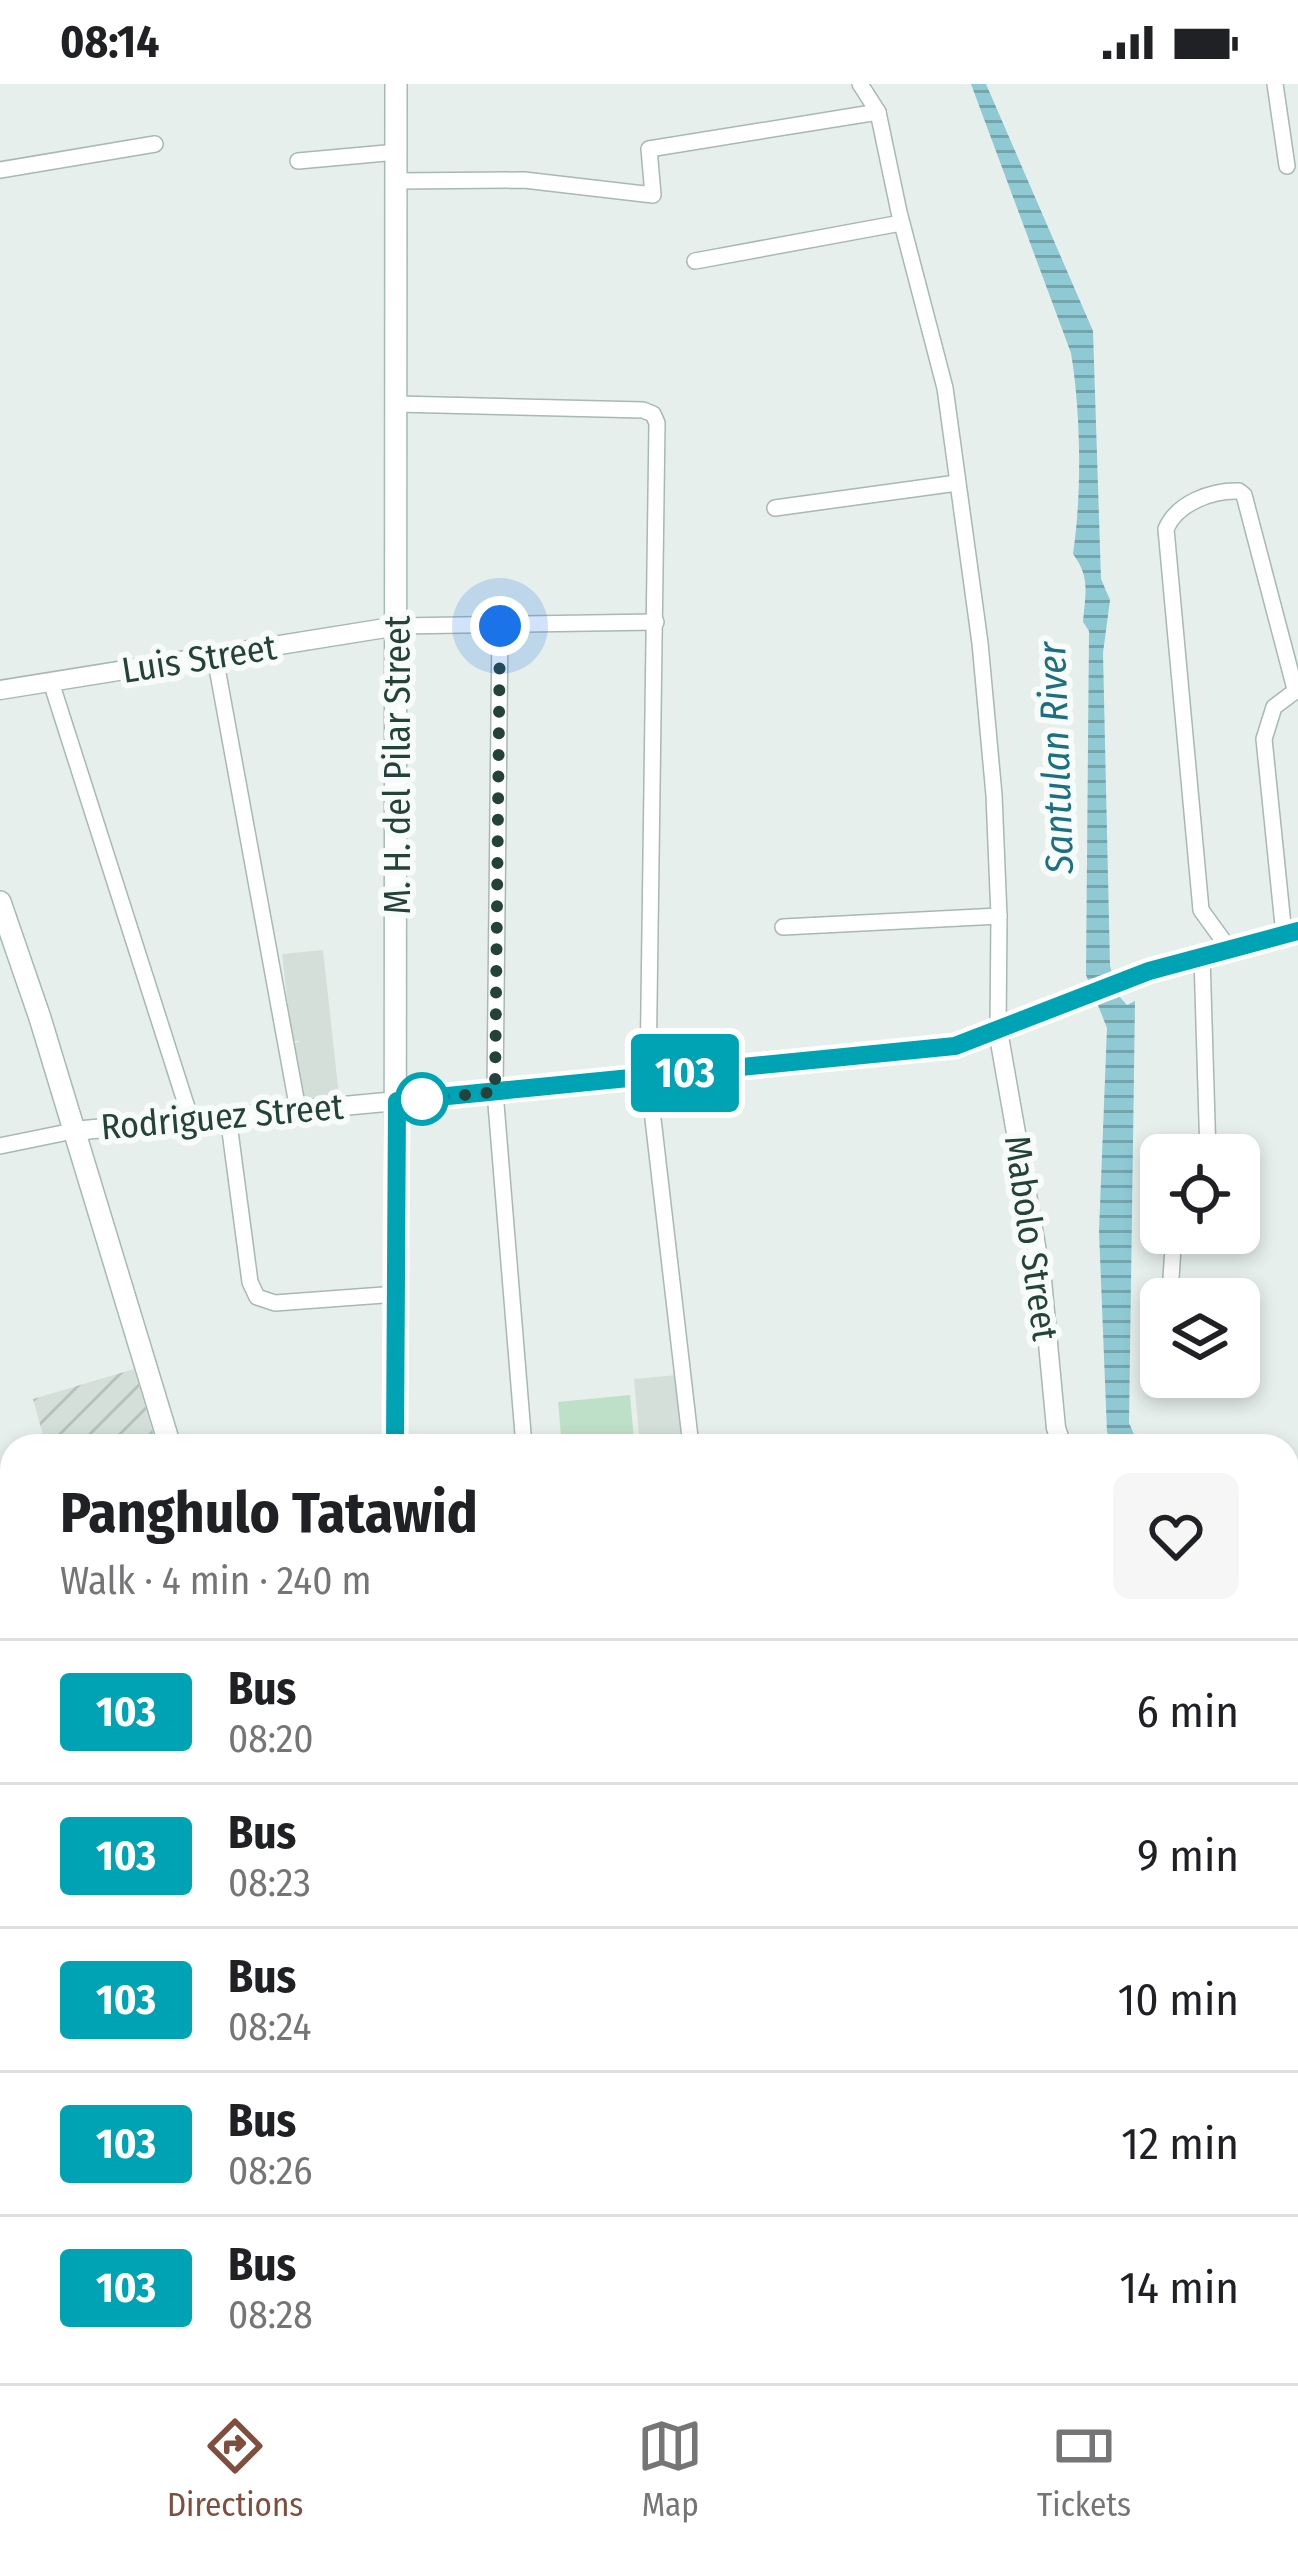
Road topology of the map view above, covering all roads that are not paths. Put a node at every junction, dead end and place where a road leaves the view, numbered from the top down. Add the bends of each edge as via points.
1 (396, 84) edge
2 (860, 84) edge
3 (1275, 84) edge
4 (878, 112) junction
5 (155, 144) dead end
6 (397, 152) junction
7 (298, 161) dead end
8 (1287, 166) dead end
9 (0, 170) edge
10 (397, 181) junction
11 (902, 223) junction
12 (695, 261) dead end
13 (397, 404) junction
14 (957, 483) junction
15 (775, 508) dead end
16 (656, 622) junction
17 (398, 626) junction
18 (500, 626) junction
19 (214, 657) junction
20 (51, 682) junction
21 (1297, 689) edge
22 (0, 690) edge
23 (0, 902) edge
24 (1000, 916) junction
25 (783, 927) dead end
26 (1291, 933) edge
27 (1230, 950) junction
28 (1202, 957) junction
29 (998, 1031) junction
30 (648, 1076) junction
31 (495, 1092) junction
32 (397, 1101) junction
33 (298, 1110) junction
34 (228, 1116) junction
35 (190, 1120) junction
36 (73, 1131) junction
37 (1207, 1134) edge
38 (0, 1146) edge
39 (398, 1294) junction
40 (166, 1434) edge
41 (394, 1434) edge
42 (523, 1434) edge
43 (690, 1434) edge
44 (1058, 1434) edge

1 - 6 main road, M. H. del Pilar Street
2 - 4 street
3 - 8 street
4 - 10 street via 649,149 653,195 524,180
4 - 11 street
5 - 9 street
6 - 7 street
6 - 10 main road, M. H. del Pilar Street
10 - 13 main road, M. H. del Pilar Street
11 - 12 street
11 - 14 street via 945,388
13 - 16 street via 652,414
13 - 17 main road, M. H. del Pilar Street
14 - 15 street
14 - 24 street via 980,643
16 - 18 street
16 - 30 street
17 - 18 street
17 - 19 street, Luis Street
17 - 32 main road, M. H. del Pilar Street
18 - 31 street
19 - 20 street, Luis Street
19 - 33 street
20 - 22 street, Luis Street
20 - 35 street
21 - 26 street via 1274,707 1264,740
21 - 27 street via 1244,495 1218,492 1175,512 1166,529 1202,910
23 - 36 main road
24 - 25 street
24 - 29 street
26 - 27 main road, Rodriguez Street
27 - 28 main road, Rodriguez Street
28 - 29 main road, Rodriguez Street
28 - 37 street
29 - 30 main road, Rodriguez Street via 955,1046
29 - 44 street, Mabolo Street via 1042,1280
30 - 31 main road, Rodriguez Street
30 - 43 street
31 - 32 main road, Rodriguez Street
31 - 42 street
32 - 33 street, Rodriguez Street
32 - 39 main road, M. H. del Pilar Street
33 - 34 street, Rodriguez Street
34 - 35 street, Rodriguez Street
34 - 39 street via 257,1297 274,1303
35 - 36 street, Rodriguez Street
36 - 38 street, Rodriguez Street
36 - 40 main road
39 - 41 main road, M. H. del Pilar Street

